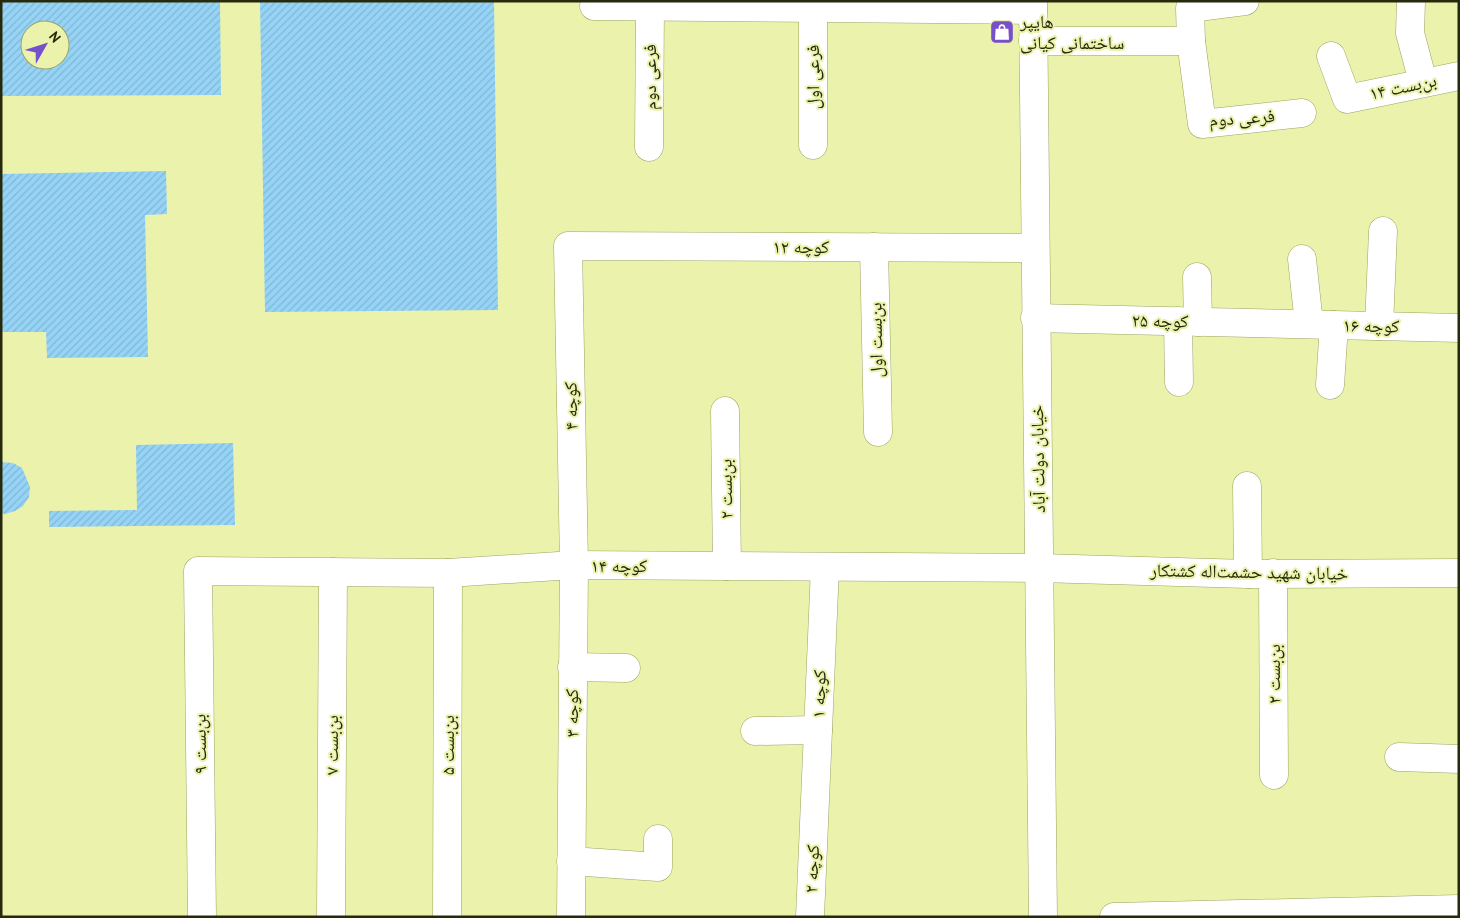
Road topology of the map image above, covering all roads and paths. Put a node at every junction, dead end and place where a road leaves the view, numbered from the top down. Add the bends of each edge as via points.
1 (1245, 1) edge
2 (1411, 1) edge
3 (594, 6) dead end
4 (1033, 6) edge
5 (650, 7) junction
6 (814, 8) junction
7 (1033, 41) junction
8 (1191, 41) junction
9 (1330, 56) dead end
10 (1459, 76) edge
11 (1423, 82) junction
12 (1302, 113) dead end
13 (813, 145) dead end
14 (649, 147) dead end
15 (1383, 231) dead end
16 (568, 246) joint
17 (874, 247) junction
18 (1034, 248) junction
19 (1302, 259) dead end
20 (1197, 276) dead end
21 (1035, 318) junction
22 (1188, 321) junction
23 (1309, 324) junction
24 (1379, 326) junction
25 (1459, 328) edge
26 (1178, 382) dead end
27 (1330, 385) dead end
28 (725, 411) dead end
29 (878, 432) dead end
30 (1247, 486) dead end
31 (574, 565) junction
32 (727, 566) junction
33 (825, 567) junction
34 (1040, 568) junction
35 (198, 571) joint
36 (334, 572) junction
37 (1459, 572) edge
38 (448, 573) junction
39 (1261, 573) junction
40 (572, 667) junction
41 (626, 668) dead end
42 (818, 730) junction
43 (755, 731) dead end
44 (1398, 758) dead end
45 (1459, 759) edge
46 (1274, 776) dead end
47 (814, 821) joint
48 (658, 839) dead end
49 (571, 862) junction
50 (1459, 909) edge
51 (202, 917) edge
52 (332, 917) edge
53 (447, 917) edge
54 (571, 917) edge
55 (810, 917) edge
56 (1043, 917) edge
57 (1114, 917) edge

1 - 8 street via 1190,8
2 - 11 street via 1410,33
3 - 5 street
4 - 6 street
4 - 7 street, خیابان دولت آباد
5 - 6 street
5 - 14 street, فرعی دوم
6 - 13 street, فرعی اول
7 - 8 street
7 - 18 street, خیابان دولت آباد
8 - 12 street, فرعی دوم via 1202,124
9 - 11 street, بن‌بست ۱۴ via 1347,99
10 - 11 street, بن‌بست ۱۴
15 - 24 street
16 - 17 street, کوچه ۱۲
16 - 31 street, کوچه ۴
17 - 18 street, کوچه ۱۲
17 - 29 street, بن‌بست اول
18 - 21 street, خیابان دولت آباد
19 - 23 street
20 - 22 street
21 - 22 street, کوچه ۲۵
21 - 34 street, خیابان دولت آباد
22 - 23 street, کوچه ۲۵
22 - 26 street
23 - 24 street, کوچه ۱۶
23 - 27 street
24 - 25 street, کوچه ۱۶
28 - 32 street, بن‌بست ۲
30 - 39 street, بن‌بست ۲
31 - 32 street, کوچه ۱۴
31 - 38 street, کوچه ۱۴
31 - 40 street, کوچه ۳
32 - 33 street, کوچه ۱۴
33 - 34 street, کوچه ۱۴
33 - 42 street, کوچه ۱
34 - 39 street, خیابان شهید حشمت‌اله کشتکار
34 - 56 street, خیابان دولت آباد
35 - 36 street, کوچه ۱۴
35 - 51 street, بن‌بست ۹
36 - 38 street, کوچه ۱۴
36 - 52 street, بن‌بست ۷
37 - 39 street, خیابان شهید حشمت‌اله کشتکار
38 - 53 street, بن‌بست ۵
39 - 46 street, بن‌بست ۲
40 - 41 street
40 - 49 street, کوچه ۳
42 - 43 street
42 - 47 street, کوچه ۱
44 - 45 street
47 - 55 street, کوچه ۲
48 - 49 street via 658,867
49 - 54 street, کوچه ۳
50 - 57 street

